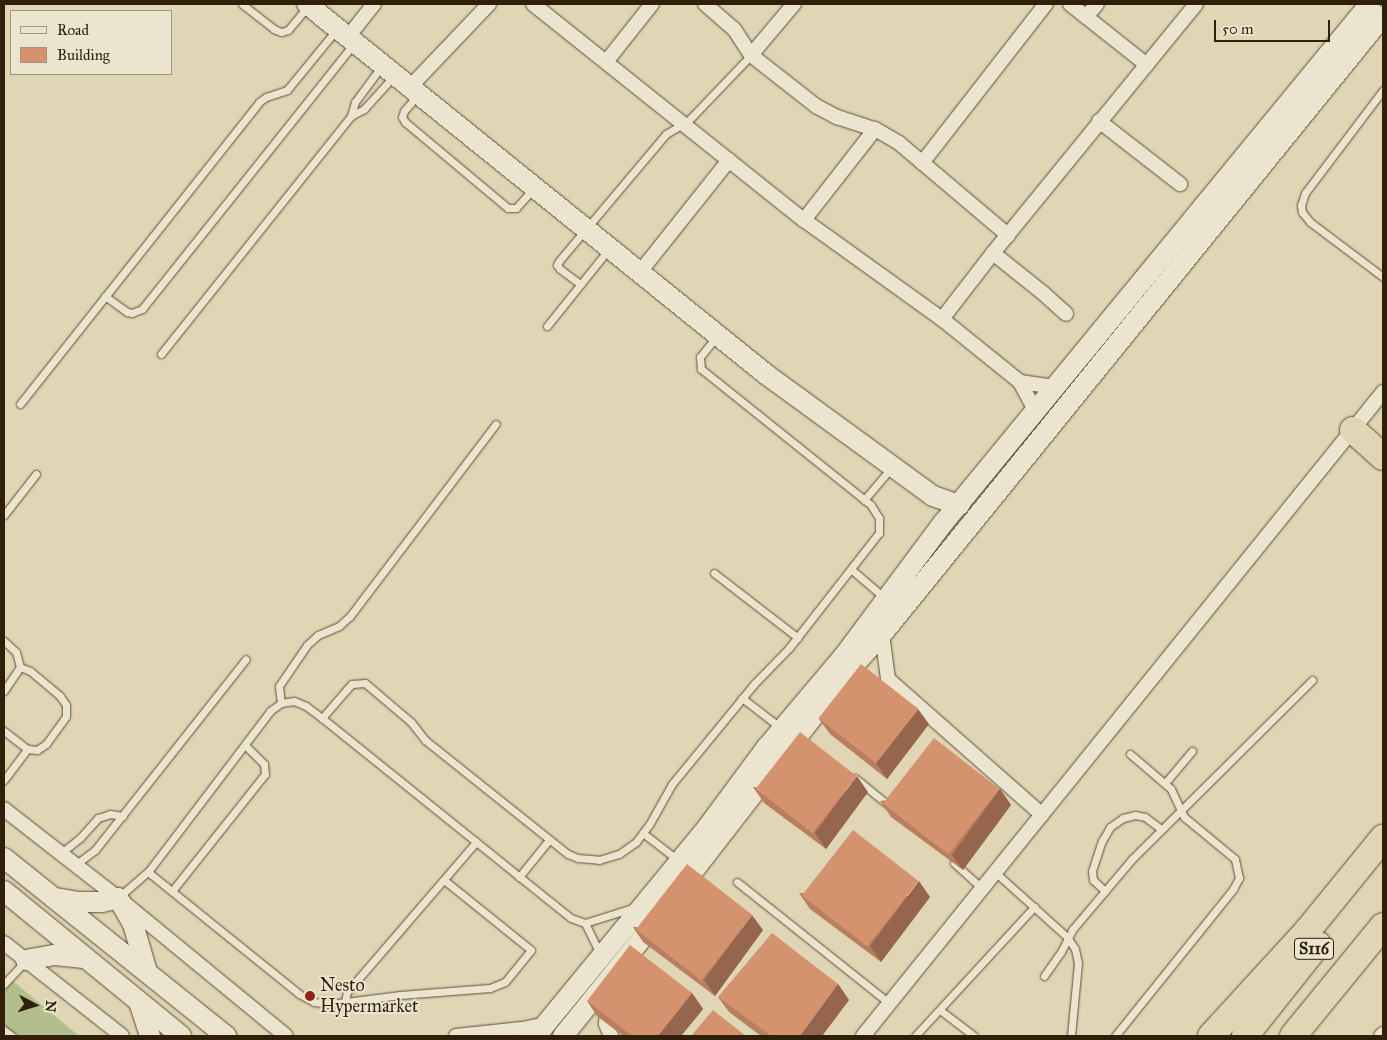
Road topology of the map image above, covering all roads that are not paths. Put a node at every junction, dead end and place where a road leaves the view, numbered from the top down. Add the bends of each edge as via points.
1 (242, 4) edge
2 (308, 4) edge
3 (374, 4) edge
4 (488, 4) edge
5 (533, 4) edge
6 (652, 4) edge
7 (706, 4) edge
8 (794, 4) edge
9 (1046, 4) edge
10 (1070, 4) edge
11 (1097, 4) edge
12 (1196, 4) edge
13 (1370, 4) edge
14 (1383, 16) edge
15 (1086, 17) junction
16 (347, 36) junction
17 (751, 55) junction
18 (606, 62) junction
19 (1147, 65) junction
20 (402, 80) junction
21 (1383, 90) edge
22 (351, 116) junction
23 (1100, 121) junction
24 (684, 124) junction
25 (875, 129) junction
26 (729, 160) junction
27 (922, 163) junction
28 (1180, 184) dead end
29 (535, 188) junction
30 (804, 220) junction
31 (587, 230) junction
32 (1008, 235) junction
33 (610, 248) junction
34 (992, 254) junction
35 (640, 272) junction
36 (1383, 277) edge
37 (580, 284) junction
38 (106, 296) junction
39 (1066, 314) dead end
40 (942, 319) junction
41 (547, 326) dead end
42 (717, 335) junction
43 (161, 354) dead end
44 (1020, 382) junction
45 (1055, 387) junction
46 (1383, 392) edge
47 (20, 404) dead end
48 (1036, 412) junction
49 (496, 424) dead end
50 (1353, 430) junction
51 (1383, 457) edge
52 (891, 467) junction
53 (36, 474) dead end
54 (932, 496) junction
55 (864, 500) junction
56 (959, 505) junction
57 (4, 515) edge
58 (944, 522) junction
59 (852, 570) junction
60 (714, 573) dead end
61 (887, 600) junction
62 (876, 628) junction
63 (798, 638) junction
64 (4, 640) edge
65 (246, 659) dead end
66 (20, 667) junction
67 (868, 678) junction
68 (1312, 680) dead end
69 (4, 691) edge
70 (742, 698) junction
71 (281, 703) junction
72 (322, 718) junction
73 (4, 731) edge
74 (797, 735) junction
75 (245, 745) junction
76 (27, 749) junction
77 (1192, 750) dead end
78 (1130, 754) dead end
79 (846, 771) edge
80 (4, 780) edge
81 (1165, 784) junction
82 (890, 807) edge
83 (4, 809) edge
84 (1181, 811) junction
85 (1042, 815) junction
86 (122, 816) junction
87 (1161, 829) junction
88 (643, 833) junction
89 (1383, 838) edge
90 (549, 840) junction
91 (476, 842) junction
92 (60, 854) junction
93 (948, 857) edge
94 (4, 858) edge
95 (1383, 861) edge
96 (679, 862) junction
97 (75, 865) junction
98 (148, 872) junction
99 (996, 872) junction
100 (519, 877) junction
101 (444, 880) junction
102 (737, 882) dead end
103 (984, 889) junction
104 (4, 891) edge
105 (172, 891) junction
106 (1105, 891) junction
107 (54, 898) junction
108 (118, 898) junction
109 (642, 905) junction
110 (1034, 907) junction
111 (585, 923) junction
112 (1383, 926) edge
113 (1067, 938) junction
114 (4, 943) edge
115 (602, 957) junction
116 (84, 958) junction
117 (26, 960) junction
118 (147, 972) junction
119 (1044, 976) dead end
120 (4, 984) edge
121 (139, 1002) junction
122 (345, 1002) junction
123 (889, 1002) junction
124 (940, 1010) junction
125 (4, 1030) edge
126 (553, 1032) edge
127 (12, 1036) edge
128 (122, 1036) edge
129 (150, 1036) edge
130 (181, 1036) edge
131 (226, 1036) edge
132 (286, 1036) edge
133 (456, 1036) edge
134 (611, 1036) edge
135 (863, 1036) edge
136 (916, 1036) edge
137 (974, 1036) edge
138 (1071, 1036) edge
139 (1115, 1036) edge
140 (1211, 1036) edge
141 (1245, 1036) edge
142 (1294, 1036) edge

1 - 2 lane via 281,32 288,30
2 - 16 street
3 - 16 street
4 - 20 street
5 - 18 street
6 - 18 street
7 - 17 street via 734,29
8 - 17 street
9 - 27 street
10 - 15 street
11 - 15 street
12 - 19 street
13 - 45 street
14 - 62 street
15 - 19 street
16 - 20 street
16 - 38 lane via 287,90 260,102
16 - 38 lane via 142,309 127,312
17 - 24 lane
17 - 25 street via 821,110
18 - 24 street
19 - 23 street
20 - 22 lane
20 - 22 lane via 355,102
20 - 29 street
20 - 29 lane via 404,122 508,208 516,208
21 - 36 lane via 1305,193 1301,205 1310,222
22 - 43 lane
23 - 28 street
23 - 32 street
24 - 26 street
24 - 31 lane via 666,134
25 - 27 street
25 - 30 street
26 - 30 street
26 - 35 street
27 - 32 street
29 - 31 street
30 - 40 street
31 - 33 street
31 - 37 lane via 557,263
32 - 34 street
33 - 35 street
33 - 37 lane
34 - 39 street
34 - 40 street
35 - 42 street
37 - 41 lane
38 - 47 lane
40 - 44 street
42 - 52 street
42 - 55 lane via 700,357 701,369
44 - 45 street
44 - 48 street
45 - 48 street
46 - 50 street
48 - 56 street
49 - 71 lane via 350,616 307,645 280,686
50 - 51 highway
50 - 85 street
52 - 54 street
52 - 55 lane
53 - 57 lane
54 - 56 street
54 - 58 street
55 - 59 lane via 880,518 879,533
56 - 58 street
58 - 61 street
59 - 61 lane
59 - 63 lane
60 - 63 lane
61 - 62 street
62 - 67 street
62 - 67 street
62 - 74 street
63 - 70 lane
64 - 66 lane via 16,652
65 - 86 lane
66 - 69 lane
66 - 76 lane via 30,671 60,696 66,711 64,722 46,744 37,750
67 - 74 street
67 - 85 street
68 - 84 lane
70 - 74 lane
70 - 88 lane via 672,784
71 - 72 lane via 300,703
71 - 75 lane via 270,711
72 - 90 lane via 352,684 365,683 411,722 425,740
72 - 91 lane
73 - 76 lane
74 - 96 street
74 - 126 street via 653,932
75 - 98 lane
75 - 105 lane via 264,764 265,774
76 - 80 lane
77 - 81 lane
78 - 81 lane
79 - 82 lane
81 - 84 lane via 1176,796
83 - 92 street
84 - 87 lane
84 - 139 lane via 1189,822 1235,859 1239,878 1234,889
85 - 99 street
86 - 92 lane via 110,814 98,818
86 - 97 lane via 95,850
87 - 106 lane
87 - 106 lane via 1145,817 1135,815 1123,818 1110,828 1092,871 1093,880
88 - 90 lane via 619,854 599,860 573,856
88 - 96 lane
89 - 140 highway via 1308,930
90 - 100 lane
91 - 100 lane
91 - 101 lane
92 - 97 street
93 - 103 lane
94 - 107 street
95 - 141 highway, S116
96 - 109 street
97 - 108 street
98 - 105 lane
98 - 108 lane
99 - 103 street
99 - 110 lane
100 - 111 lane via 571,918
101 - 122 lane via 347,992
101 - 122 lane via 531,950 500,985
102 - 123 lane
103 - 123 street
104 - 116 street
105 - 122 lane via 299,994 322,1004
106 - 113 lane
107 - 108 street via 102,902
107 - 118 street
108 - 118 street via 133,924
108 - 132 street
109 - 111 lane
109 - 115 street
110 - 113 lane
110 - 124 lane
111 - 115 lane
112 - 142 highway, S116
113 - 119 lane
113 - 138 lane via 1075,949 1078,963
114 - 117 street
115 - 126 street via 589,970
116 - 117 street via 55,955
116 - 121 street
117 - 120 lane
117 - 128 street
118 - 131 street
121 - 129 street
121 - 130 street
123 - 135 street
124 - 136 lane
124 - 137 lane
125 - 127 lane
126 - 133 street via 522,1029
126 - 134 street via 580,1024 604,1007

